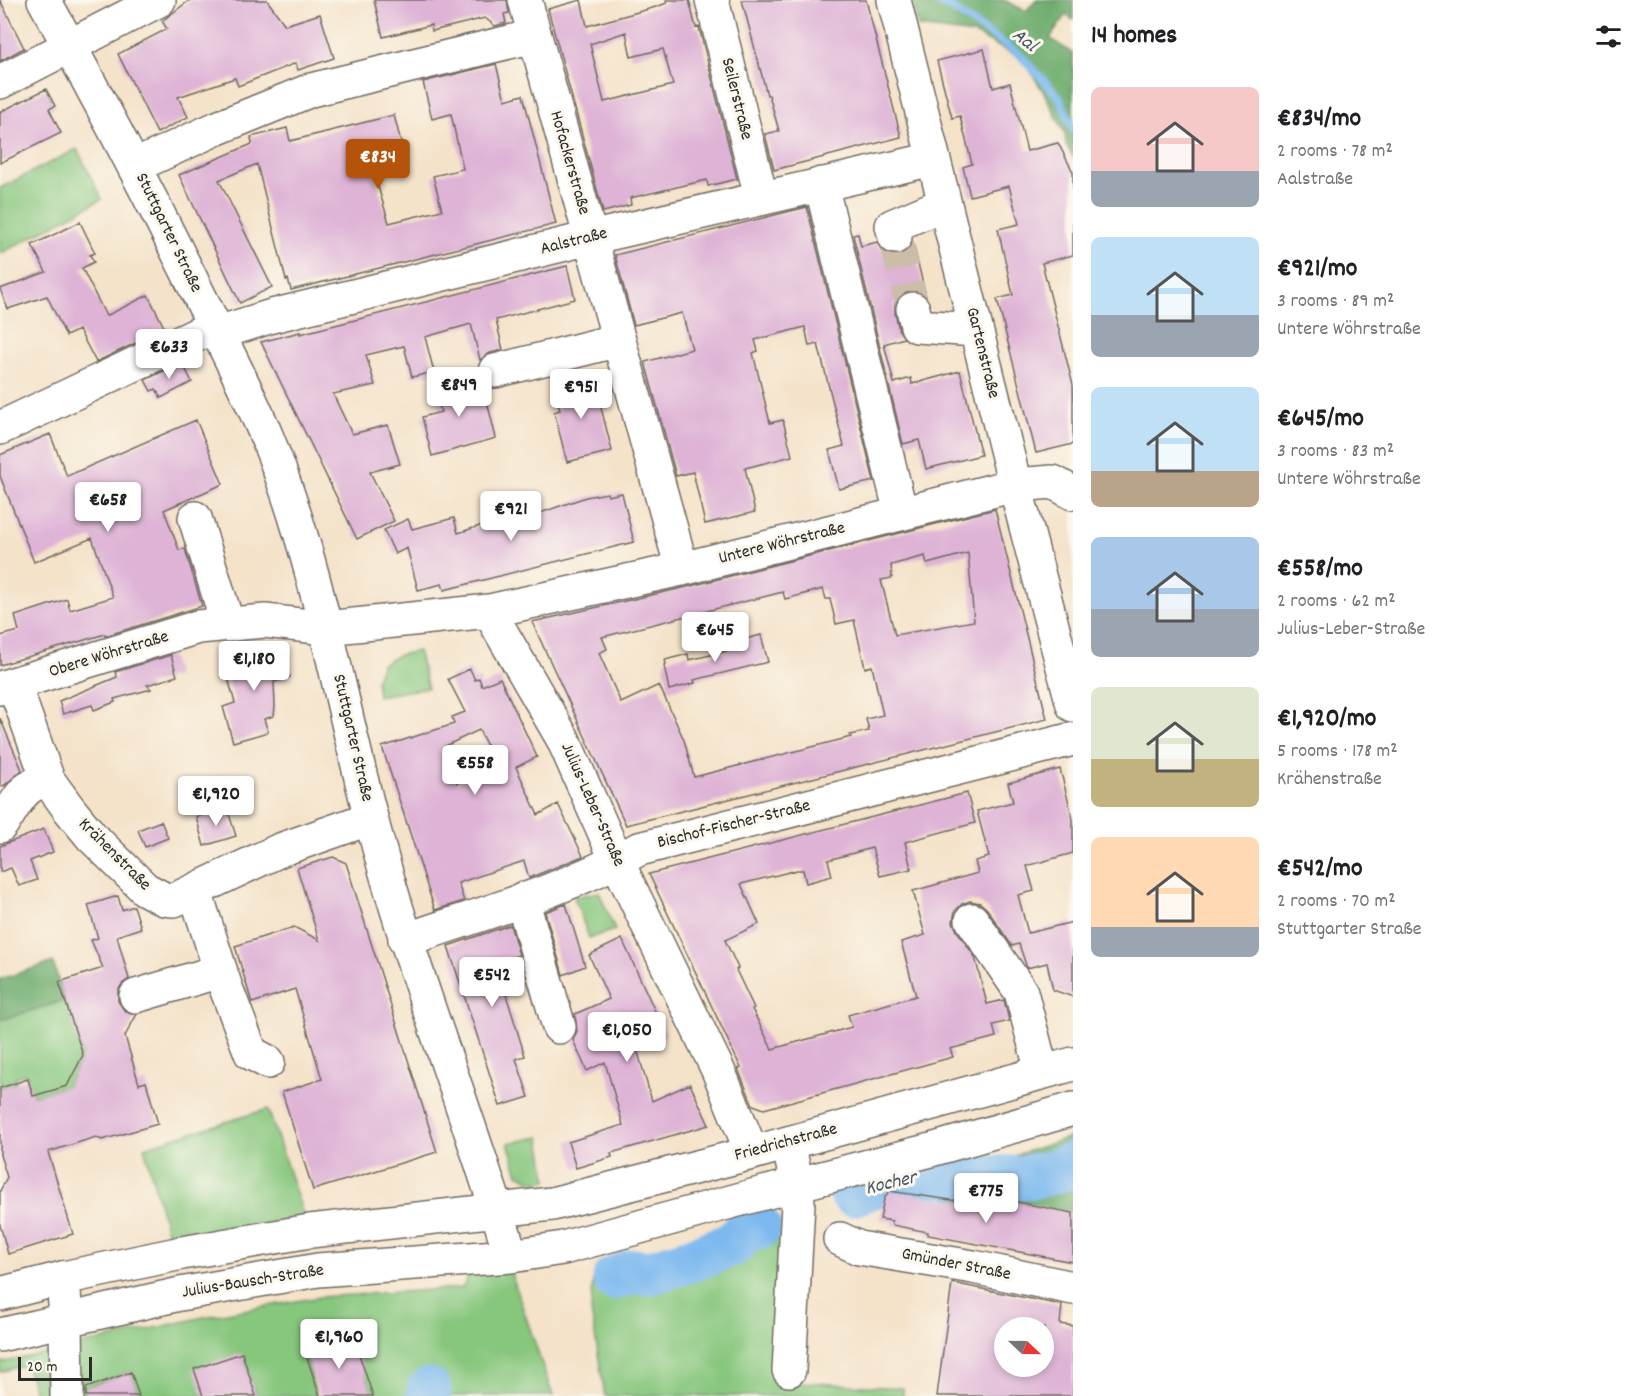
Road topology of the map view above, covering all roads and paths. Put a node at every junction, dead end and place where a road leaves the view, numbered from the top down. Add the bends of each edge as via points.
1 (44, 0) edge
2 (159, 0) edge
3 (525, 0) edge
4 (712, 0) edge
5 (894, 1) edge
6 (534, 36) junction
7 (70, 46) junction
8 (0, 82) edge
9 (933, 159) junction
10 (135, 166) junction
11 (821, 184) junction
12 (761, 197) junction
13 (944, 204) junction
14 (590, 237) junction
15 (895, 237) dead end
16 (913, 309) tunnel mouth
17 (216, 330) junction
18 (976, 330) junction
19 (619, 340) junction
20 (495, 371) dead end
21 (0, 428) edge
22 (1015, 485) junction
23 (1073, 493) edge
24 (901, 514) junction
25 (195, 518) dead end
26 (682, 569) junction
27 (489, 612) junction
28 (228, 625) junction
29 (326, 628) junction
30 (7, 686) edge
31 (1073, 705) edge
32 (1073, 739) edge
33 (48, 780) junction
34 (371, 818) junction
35 (0, 826) edge
36 (617, 861) junction
37 (195, 891) junction
38 (522, 899) junction
39 (972, 920) dead end
40 (405, 940) junction
41 (220, 971) junction
42 (136, 996) dead end
43 (559, 1027) dead end
44 (268, 1062) dead end
45 (1073, 1064) edge
46 (1042, 1072) junction
47 (1073, 1109) edge
48 (788, 1143) junction
49 (752, 1153) junction
50 (797, 1184) junction
51 (497, 1211) junction
52 (840, 1239) dead end
53 (511, 1256) junction
54 (63, 1278) junction
55 (1073, 1288) edge
56 (0, 1294) edge
57 (66, 1318) junction
58 (0, 1335) edge
59 (789, 1370) dead end
60 (67, 1396) edge

1 - 7 street, Stuttgarter Straße
2 - 7 street
3 - 6 street, Hofackerstraße
4 - 12 street, Seilerstraße
5 - 9 street, Gartenstraße
6 - 10 street, Stuttgarter Straße via 311,90
6 - 14 street, Hofackerstraße
7 - 8 street
7 - 10 street, Stuttgarter Straße
9 - 11 street, Aalstraße
9 - 13 street, Gartenstraße
10 - 17 street, Stuttgarter Straße
11 - 12 street, Aalstraße
11 - 24 street
12 - 14 street, Aalstraße
13 - 15 street via 892,226
13 - 18 street, Gartenstraße
14 - 17 street, Aalstraße
14 - 19 street, Hofackerstraße
16 - 18 street via 917,326
17 - 21 street, Aalstraße
17 - 29 street, Stuttgarter Straße via 263,428 286,488
18 - 22 street, Gartenstraße
19 - 20 street
19 - 26 street, Hofackerstraße
22 - 23 street, Untere Wöhrstraße via 1053,482
22 - 24 street, Untere Wöhrstraße
22 - 31 street, Gartenstraße
24 - 26 street, Untere Wöhrstraße
25 - 28 street
26 - 27 street, Untere Wöhrstraße
27 - 29 street
27 - 36 street, Julius-Leber-Straße via 563,739
28 - 29 street, Obere Wöhrstraße via 265,621
28 - 30 street, Obere Wöhrstraße via 198,627
29 - 34 street, Stuttgarter Straße
30 - 33 street, Krähenstraße
32 - 36 street, Bischof-Fischer-Straße via 639,849
33 - 35 street via 28,787
33 - 37 street, Krähenstraße via 92,837 145,889 174,900
34 - 37 street, Krähenstraße via 280,850
34 - 40 street, Stuttgarter Straße
36 - 38 street, Bischof-Fischer-Straße
36 - 49 street, Julius-Leber-Straße via 718,1070
37 - 41 street
38 - 40 street, Bischof-Fischer-Straße
38 - 43 street
39 - 46 street via 1021,992
40 - 51 street, Stuttgarter Straße
41 - 42 street
41 - 44 street via 251,1053
45 - 46 street, Friedrichstraße
46 - 48 street, Friedrichstraße
47 - 50 street
48 - 49 street, Friedrichstraße
48 - 50 street
49 - 51 street, Friedrichstraße via 552,1204
50 - 53 street via 563,1248
50 - 59 street
51 - 53 street, Stuttgarter Straße
51 - 54 street via 310,1231
52 - 55 street, Gmünder Straße via 859,1248
53 - 57 street, Julius-Bausch-Straße via 318,1270
54 - 56 street
54 - 57 street
57 - 58 street, Julius-Bausch-Straße
57 - 60 street

